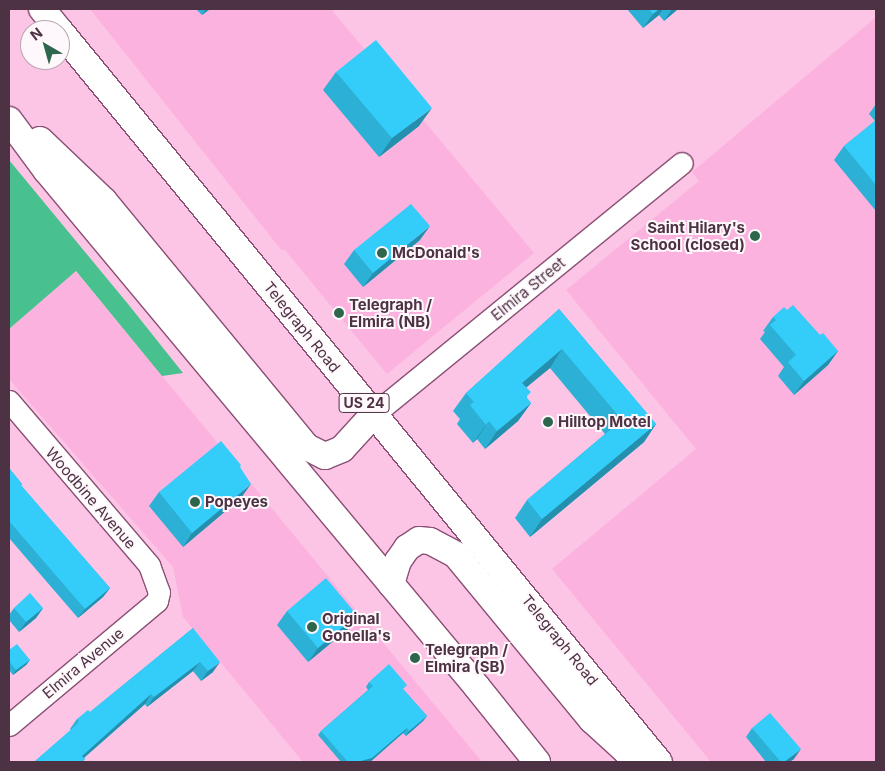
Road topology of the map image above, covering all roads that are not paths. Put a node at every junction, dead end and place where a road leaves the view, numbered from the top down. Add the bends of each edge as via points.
1 (42, 9) edge
2 (50, 20) edge
3 (70, 44) edge
4 (9, 110) edge
5 (9, 120) edge
6 (682, 163) dead end
7 (9, 402) edge
8 (374, 414) junction
9 (391, 584) junction
10 (157, 601) joint
11 (9, 725) edge
12 (656, 758) edge
13 (537, 762) edge

1 - 2 main road, Telegraph Road / US 24
3 - 8 main road, Telegraph Road / US 24
4 - 8 main road via 104,201 307,446 325,456 342,449
5 - 9 main road via 46,170
6 - 8 street, Elmira Street
7 - 10 street, Woodbine Avenue via 149,565 159,592
8 - 12 main road, Telegraph Road / US 24
9 - 12 main road via 398,560 406,548 419,540 430,541 456,555 592,720 626,752
9 - 13 main road
10 - 11 street, Elmira Avenue

